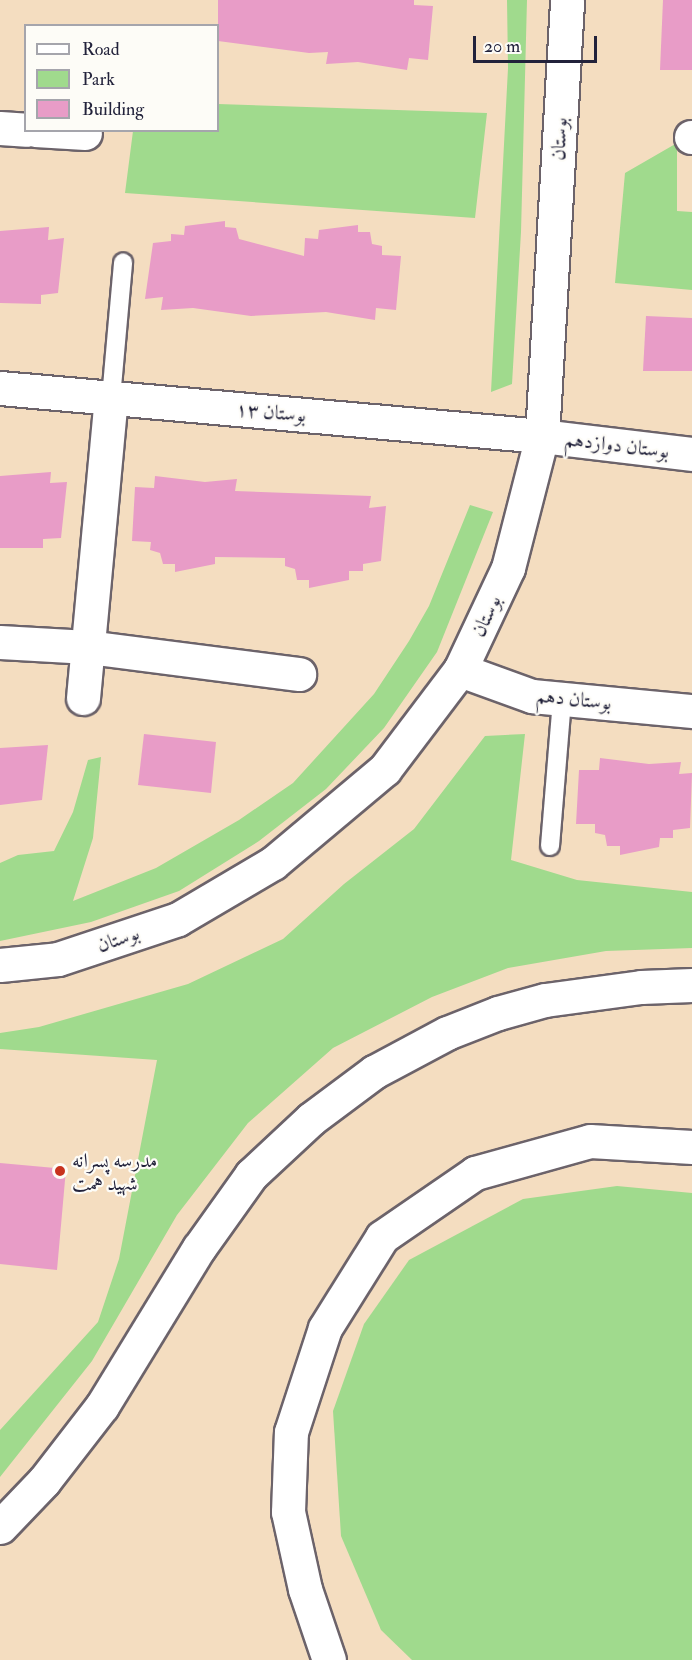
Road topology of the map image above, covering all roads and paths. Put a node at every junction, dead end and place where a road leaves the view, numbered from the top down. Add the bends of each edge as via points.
1 (567, 0) edge
2 (0, 129) edge
3 (24, 130) edge
4 (68, 132) edge
5 (85, 133) dead end
6 (123, 263) dead end
7 (0, 388) edge
8 (111, 398) junction
9 (542, 436) junction
10 (692, 454) edge
11 (0, 642) edge
12 (87, 647) junction
13 (460, 670) junction
14 (299, 674) dead end
15 (83, 698) dead end
16 (562, 699) junction
17 (692, 711) edge
18 (550, 846) dead end
19 (0, 965) edge
20 (692, 985) edge
21 (692, 1147) edge
22 (0, 1527) edge
23 (329, 1660) edge

1 - 9 main road, بوستان
2 - 3 main road
4 - 5 main road
6 - 8 lane
7 - 8 main road, بوستان ۱۳
8 - 9 main road, بوستان ۱۳
8 - 12 main road
9 - 10 main road, بوستان دوازدهم
9 - 13 main road, بوستان via 508,568
11 - 12 main road
12 - 14 main road
12 - 15 main road
13 - 16 main road, بوستان دهم via 532,696
13 - 19 main road, بوستان via 385,770 273,863 178,919 58,959
16 - 17 main road, بوستان دهم
16 - 18 lane
20 - 22 main road via 566,997 498,1012 447,1033 374,1072 310,1119 251,1175 199,1248 102,1406 44,1481
21 - 23 main road via 590,1141 476,1173 382,1237 325,1328 291,1432 288,1512 305,1589

